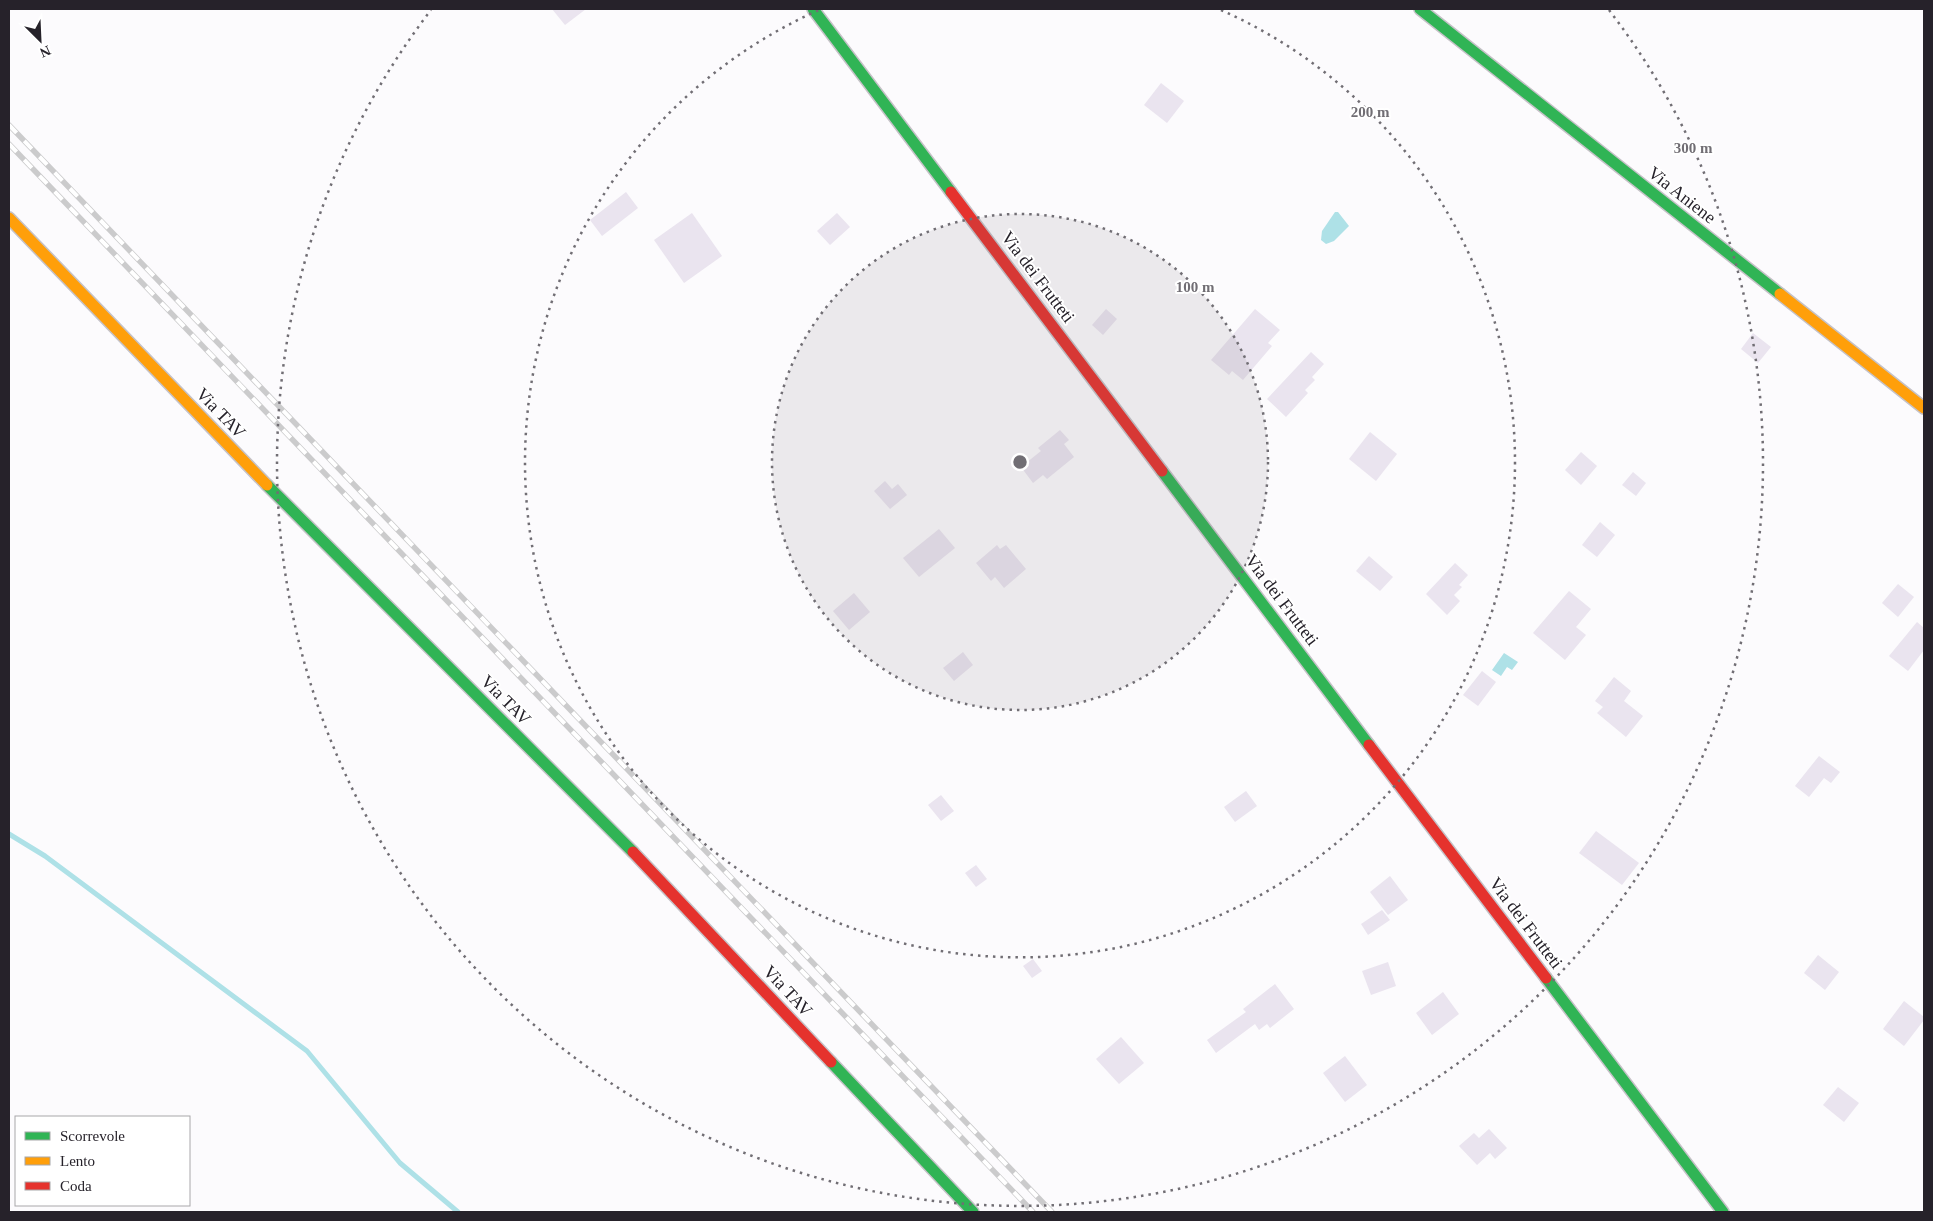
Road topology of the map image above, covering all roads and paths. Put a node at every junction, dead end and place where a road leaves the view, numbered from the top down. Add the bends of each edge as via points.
1 (813, 9) edge
2 (1420, 9) edge
3 (9, 218) edge
4 (1924, 408) edge
5 (973, 1212) edge
6 (1723, 1212) edge

1 - 6 street, Via dei Frutteti
2 - 4 street, Via Aniene
3 - 5 street, Via TAV via 227,445 635,855

